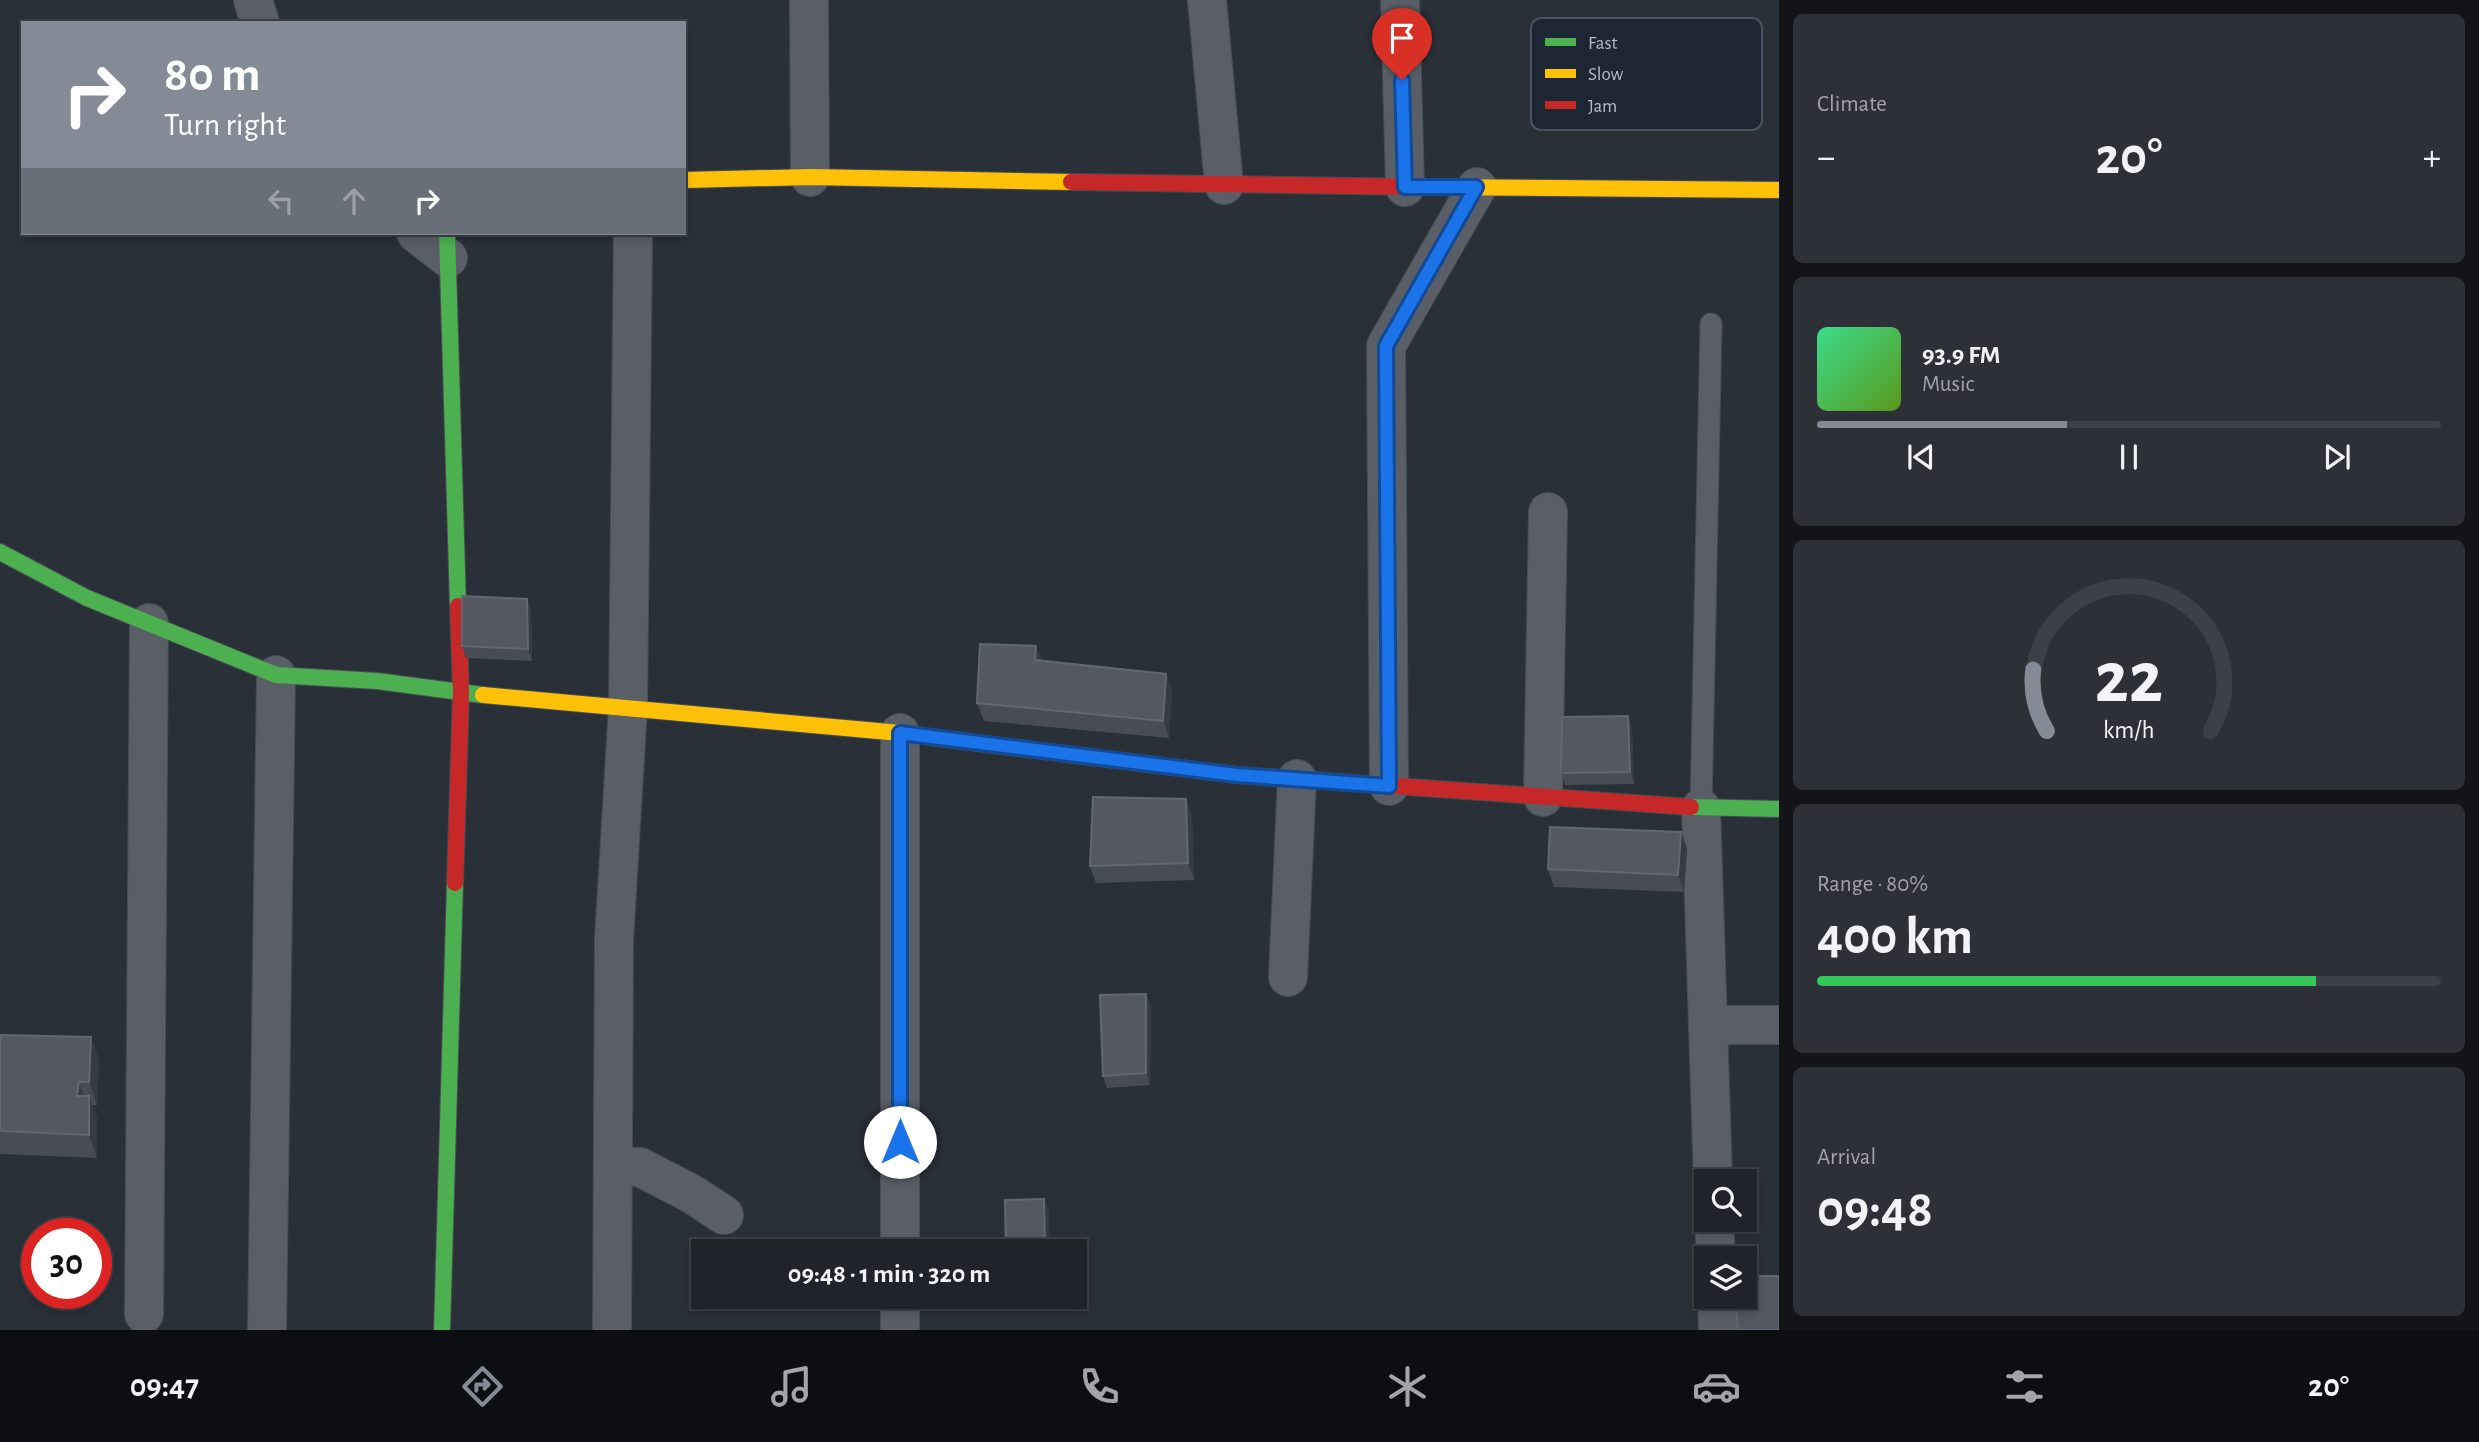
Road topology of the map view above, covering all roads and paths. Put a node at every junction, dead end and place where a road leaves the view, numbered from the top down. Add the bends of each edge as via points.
1 (253, 0) edge
2 (809, 0) edge
3 (1207, 0) edge
4 (1400, 0) edge
5 (259, 21) edge
6 (810, 177) junction
7 (686, 180) edge
8 (1224, 185) junction
9 (1405, 187) junction
10 (1476, 187) junction
11 (1779, 190) edge
12 (421, 235) edge
13 (633, 235) edge
14 (448, 245) edge
15 (1711, 324) dead end
16 (1548, 512) dead end
17 (0, 552) edge
18 (149, 623) junction
19 (276, 675) junction
20 (461, 693) junction
21 (628, 706) junction
22 (900, 733) junction
23 (1297, 779) junction
24 (1389, 786) junction
25 (1543, 797) junction
26 (1700, 808) junction
27 (1779, 808) edge
28 (1287, 977) dead end
29 (1708, 1025) junction
30 (1779, 1025) edge
31 (612, 1166) junction
32 (1713, 1169) edge
33 (724, 1215) dead end
34 (900, 1239) edge
35 (901, 1309) edge
36 (1717, 1309) edge
37 (144, 1314) dead end
38 (267, 1330) edge
39 (442, 1330) edge
40 (612, 1330) edge
41 (901, 1330) edge
42 (1718, 1330) edge

1 - 5 street
2 - 6 street
3 - 8 street
4 - 9 street
6 - 7 street
6 - 8 street
8 - 9 street
9 - 10 street
10 - 11 street
10 - 24 street via 1386,346
12 - 14 street
13 - 21 street
14 - 20 street
15 - 26 lane
16 - 25 street
17 - 18 street via 87,598
18 - 19 street
18 - 37 street
19 - 20 street via 377,681
19 - 38 street
20 - 21 street
20 - 39 street
21 - 22 street
21 - 31 street via 614,940
22 - 23 street
22 - 34 street
23 - 24 street
23 - 28 street
24 - 25 street
25 - 26 street
26 - 27 street
26 - 29 street
29 - 30 street
29 - 32 street
31 - 33 street via 640,1167
31 - 40 street
35 - 41 street
36 - 42 street

